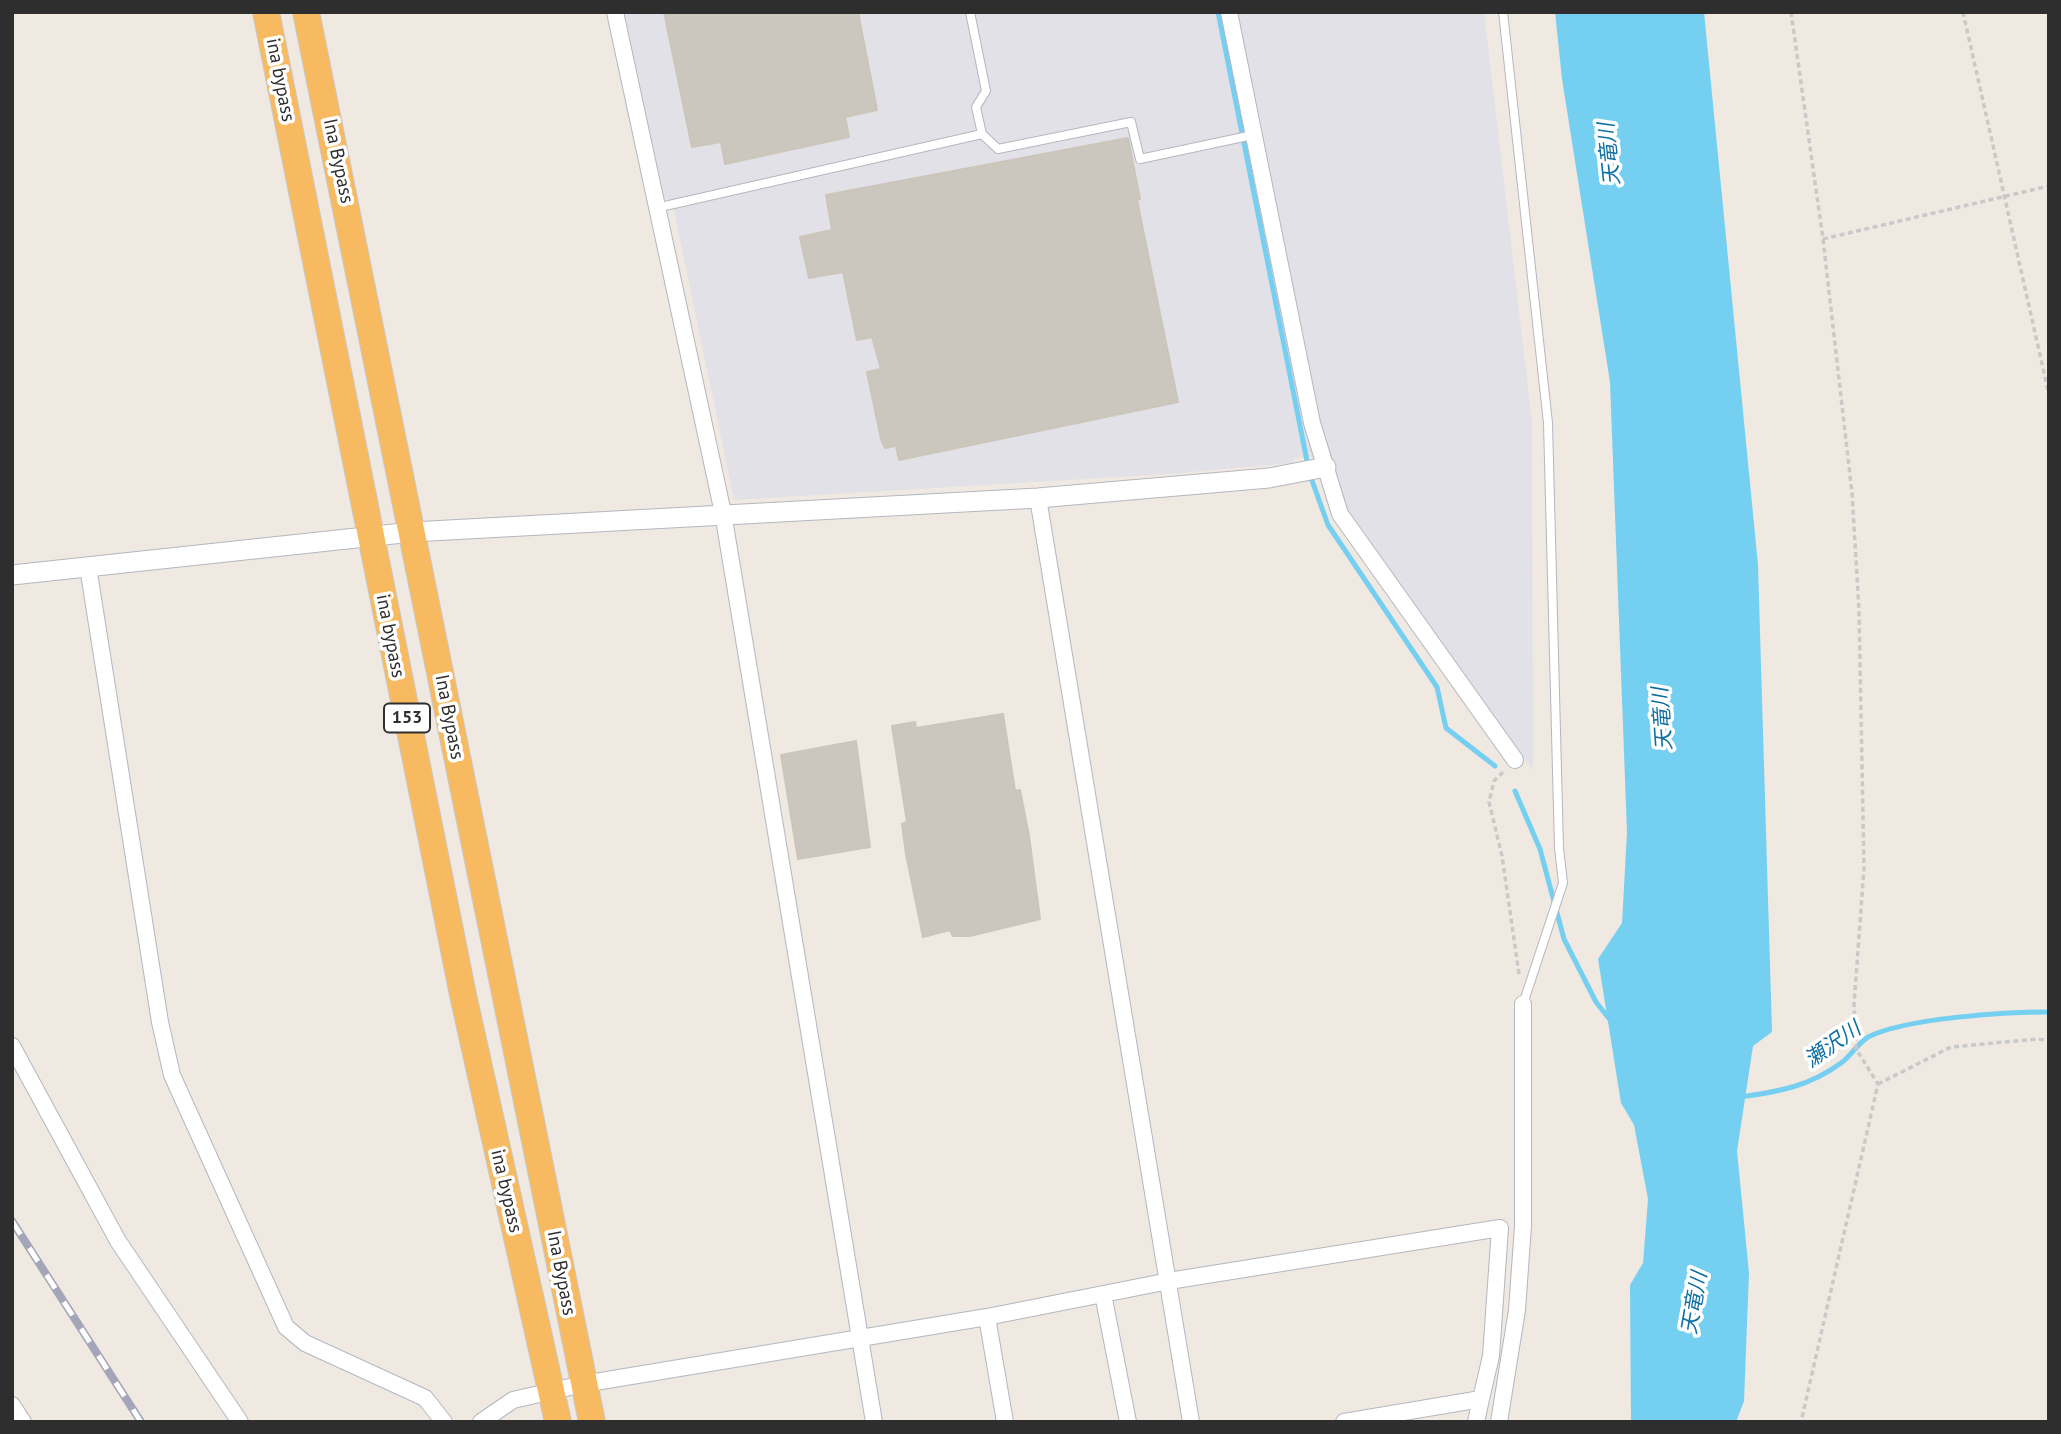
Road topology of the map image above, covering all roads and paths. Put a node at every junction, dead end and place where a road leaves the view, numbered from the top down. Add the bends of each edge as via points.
1 (266, 12) edge
2 (306, 12) edge
3 (615, 12) edge
4 (970, 12) edge
5 (1229, 12) edge
6 (1503, 12) edge
7 (1791, 12) edge
8 (1963, 12) edge
9 (982, 134) junction
10 (1251, 135) junction
11 (2049, 186) edge
12 (2005, 194) junction
13 (656, 208) junction
14 (1823, 239) junction
15 (2049, 395) edge
16 (1324, 467) junction
17 (1038, 499) junction
18 (723, 513) junction
19 (412, 532) junction
20 (370, 536) junction
21 (88, 567) junction
22 (12, 575) edge
23 (1515, 760) joint
24 (1523, 1004) junction
25 (2049, 1041) edge
26 (12, 1046) edge
27 (1878, 1084) junction
28 (1169, 1281) junction
29 (1103, 1294) junction
30 (988, 1317) junction
31 (859, 1338) junction
32 (583, 1384) junction
33 (551, 1390) junction
34 (1481, 1399) junction
35 (12, 1405) edge
36 (23, 1422) edge
37 (240, 1422) edge
38 (444, 1422) edge
39 (481, 1422) edge
40 (558, 1422) edge
41 (592, 1422) edge
42 (873, 1422) edge
43 (1005, 1422) edge
44 (1128, 1422) edge
45 (1191, 1422) edge
46 (1344, 1422) edge
47 (1476, 1422) edge
48 (1499, 1422) edge
49 (1801, 1422) edge

1 - 20 highway, ina bypass / 153
2 - 19 highway, Ina Bypass / 153
3 - 13 street
4 - 9 lane via 986,91 976,107
5 - 10 street
6 - 24 lane via 1548,423 1561,889
7 - 14 path
8 - 12 path
9 - 10 lane via 998,149 1131,121 1140,159
9 - 13 lane
10 - 16 street
11 - 12 path
12 - 14 path
12 - 15 path
13 - 18 street
14 - 27 path via 1852,493 1859,610 1864,868 1854,1005 1856,1049
16 - 17 street via 1269,478
16 - 23 street via 1340,514
17 - 18 street
17 - 28 street
18 - 19 street
18 - 31 street
19 - 20 street
19 - 32 highway, Ina Bypass / 153
20 - 21 street
20 - 33 highway, ina bypass / 153 via 463,995
21 - 22 street
21 - 38 street via 160,1022 173,1075 286,1327 305,1343 425,1398
23 - 24 path via 1494,780 1489,802 1502,856
24 - 48 street via 1523,1226 1517,1310
25 - 27 path via 1951,1048
26 - 37 street via 118,1241
27 - 49 path
28 - 29 street
28 - 34 street via 1500,1228 1491,1356
28 - 45 street
29 - 30 street
29 - 44 street
30 - 31 street
30 - 43 street
31 - 32 street
31 - 42 street
32 - 33 street
32 - 41 highway, Ina Bypass / 153
33 - 39 street via 513,1400
33 - 40 highway, ina bypass / 153
34 - 46 street
34 - 47 street
35 - 36 street

